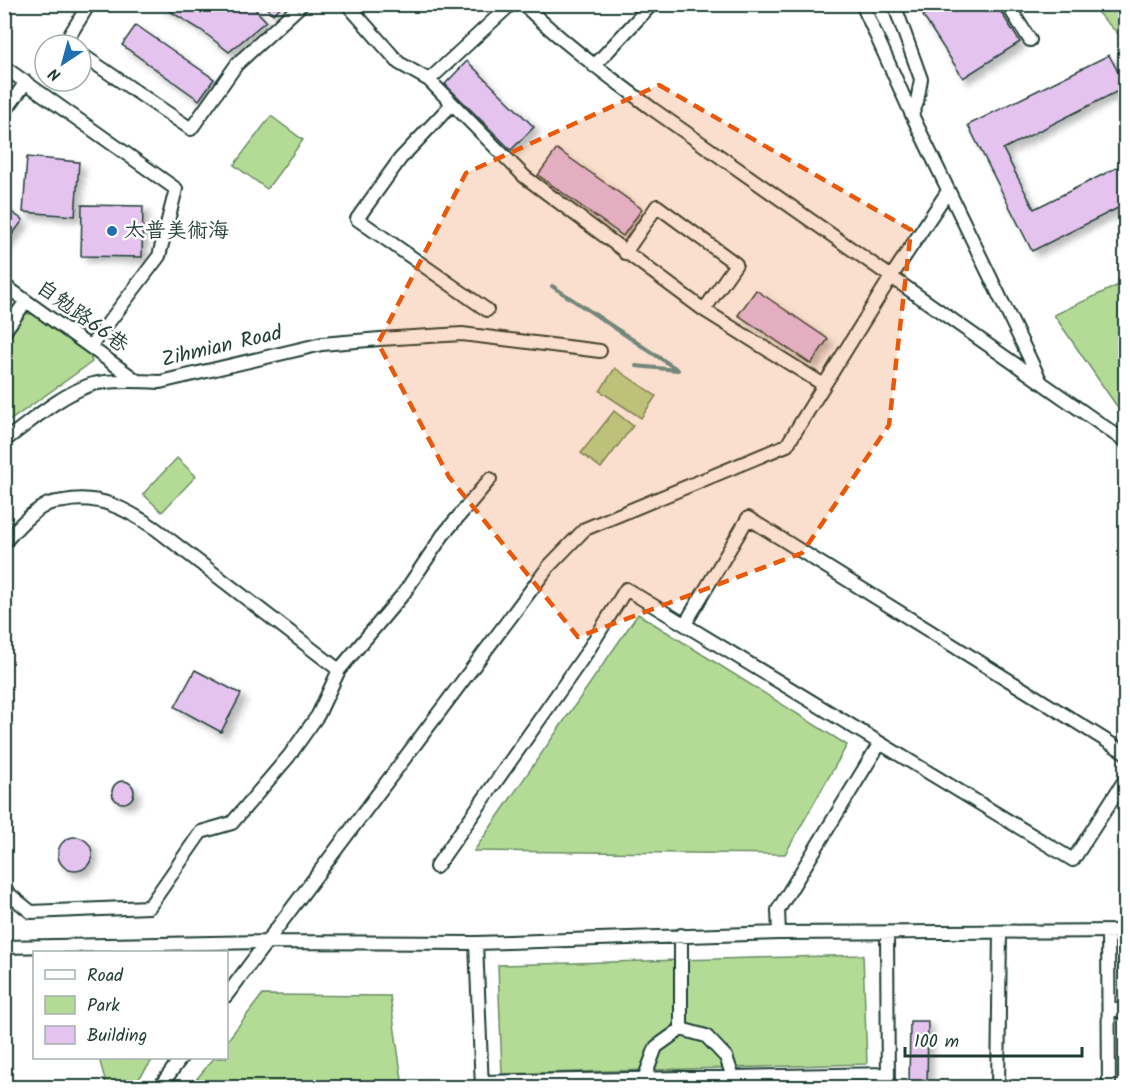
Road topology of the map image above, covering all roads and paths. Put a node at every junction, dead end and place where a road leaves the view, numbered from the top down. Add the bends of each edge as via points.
1 (89, 4) edge
2 (302, 4) edge
3 (347, 4) edge
4 (511, 4) edge
5 (523, 4) edge
6 (652, 4) edge
7 (862, 4) edge
8 (894, 4) edge
9 (1007, 4) edge
10 (71, 33) edge
11 (1030, 40) dead end
12 (93, 62) edge
13 (594, 66) junction
14 (4, 67) edge
15 (429, 80) junction
16 (26, 82) junction
17 (452, 104) junction
18 (4, 113) edge
19 (912, 115) junction
20 (948, 190) junction
21 (625, 253) junction
22 (891, 277) junction
23 (4, 285) edge
24 (26, 301) junction
25 (487, 310) dead end
26 (704, 310) junction
27 (4, 332) edge
28 (90, 347) junction
29 (600, 351) dead end
30 (136, 380) junction
31 (1042, 383) junction
32 (824, 384) junction
33 (4, 441) edge
34 (1125, 442) edge
35 (490, 479) dead end
36 (4, 543) edge
37 (685, 624) junction
38 (339, 670) junction
39 (880, 742) junction
40 (1125, 753) edge
41 (1125, 778) edge
42 (436, 867) dead end
43 (4, 890) edge
44 (1125, 931) edge
45 (1000, 932) junction
46 (1108, 932) junction
47 (779, 933) junction
48 (887, 933) junction
49 (681, 935) junction
50 (266, 942) junction
51 (476, 943) junction
52 (4, 947) edge
53 (228, 993) edge
54 (1109, 1007) junction
55 (1125, 1013) edge
56 (681, 1029) junction
57 (180, 1059) edge
58 (888, 1074) junction
59 (733, 1077) junction
60 (644, 1079) junction
61 (777, 1082) edge
62 (589, 1084) edge
63 (482, 1085) edge
64 (159, 1088) edge
65 (888, 1088) edge
66 (998, 1088) edge
67 (1109, 1088) edge

1 - 10 street
2 - 12 street via 237,64 191,129
3 - 15 street via 399,63
4 - 15 street
5 - 13 street
6 - 13 street
7 - 19 street
8 - 19 street via 921,79
9 - 11 street
13 - 22 street
14 - 16 street
15 - 17 street
16 - 18 street
16 - 28 street via 176,189 159,256
17 - 21 street via 525,177
17 - 25 street via 400,159 357,219
19 - 20 street
20 - 22 street
20 - 31 street
21 - 26 street
21 - 26 street via 657,206 736,264
22 - 31 street
22 - 32 street
23 - 24 street, 自勉路66巷
24 - 27 street
24 - 28 street, 自勉路66巷
26 - 32 street
28 - 30 street, 自勉路66巷
29 - 30 street, Zihmian Road via 462,334 322,344 160,382
30 - 33 street, Zihmian Road via 91,384 46,408
31 - 34 street
32 - 50 street via 787,445 585,529 549,566
35 - 38 street via 443,535 404,593
36 - 38 street via 21,523 48,503 76,499 106,502 129,511 156,529
37 - 39 street
37 - 40 street via 748,518
37 - 42 street via 626,589 587,652
38 - 43 street via 318,715 289,756 232,823 201,832 149,907 31,912
39 - 41 street via 1073,860
39 - 47 street via 778,910
44 - 46 street
45 - 46 street
45 - 48 street
45 - 66 street
46 - 54 street
47 - 48 street
47 - 49 street
48 - 58 street
49 - 51 street
49 - 56 street
50 - 51 street
50 - 52 street
50 - 53 street
51 - 63 street
54 - 55 street
54 - 67 street
56 - 59 street via 706,1036 726,1057
56 - 60 street via 656,1047
57 - 64 street
58 - 61 street
58 - 65 street
59 - 60 street
59 - 61 street
60 - 62 street
62 - 63 street

